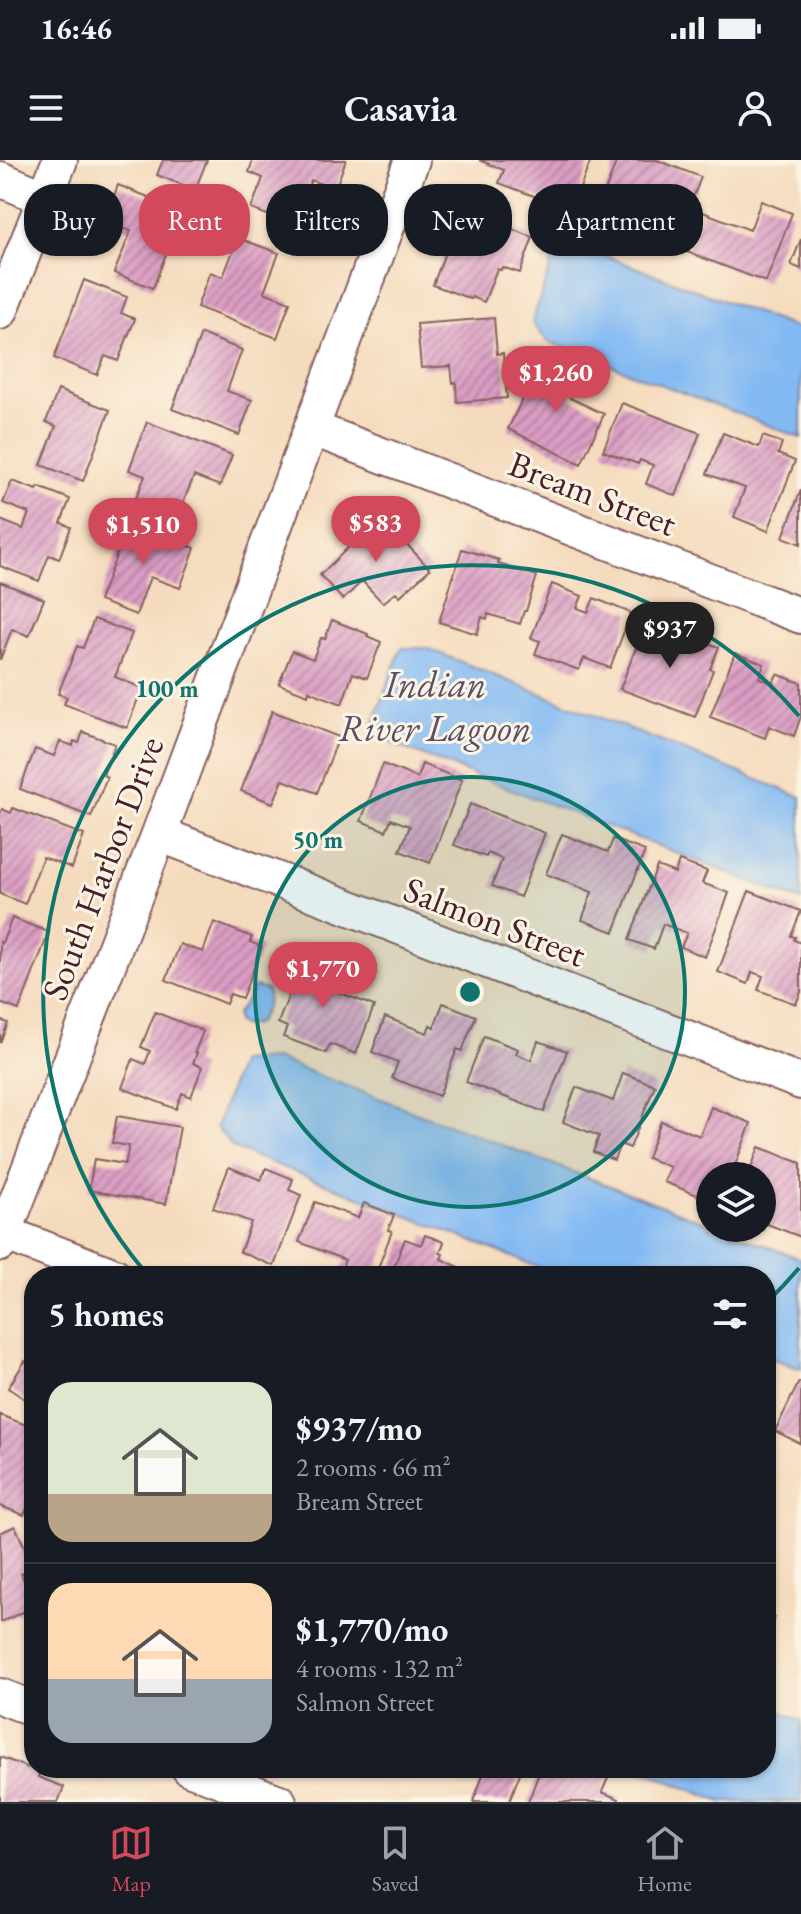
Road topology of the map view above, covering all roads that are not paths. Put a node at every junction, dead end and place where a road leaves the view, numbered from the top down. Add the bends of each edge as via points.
1 (60, 160) edge
2 (412, 160) edge
3 (0, 179) edge
4 (51, 184) edge
5 (24, 189) edge
6 (24, 251) edge
7 (0, 312) edge
8 (311, 428) junction
9 (801, 616) edge
10 (159, 834) junction
11 (801, 1082) edge
12 (2, 1239) edge
13 (84, 1266) edge
14 (0, 1696) edge
15 (24, 1705) edge
16 (215, 1778) edge
17 (279, 1802) edge

1 - 4 street
2 - 8 street, South Harbor Drive
3 - 5 street
6 - 7 street
8 - 9 street, Bream Street
8 - 10 street, South Harbor Drive
10 - 11 street, Salmon Street
10 - 12 street, South Harbor Drive
12 - 13 street
14 - 15 street
16 - 17 street

